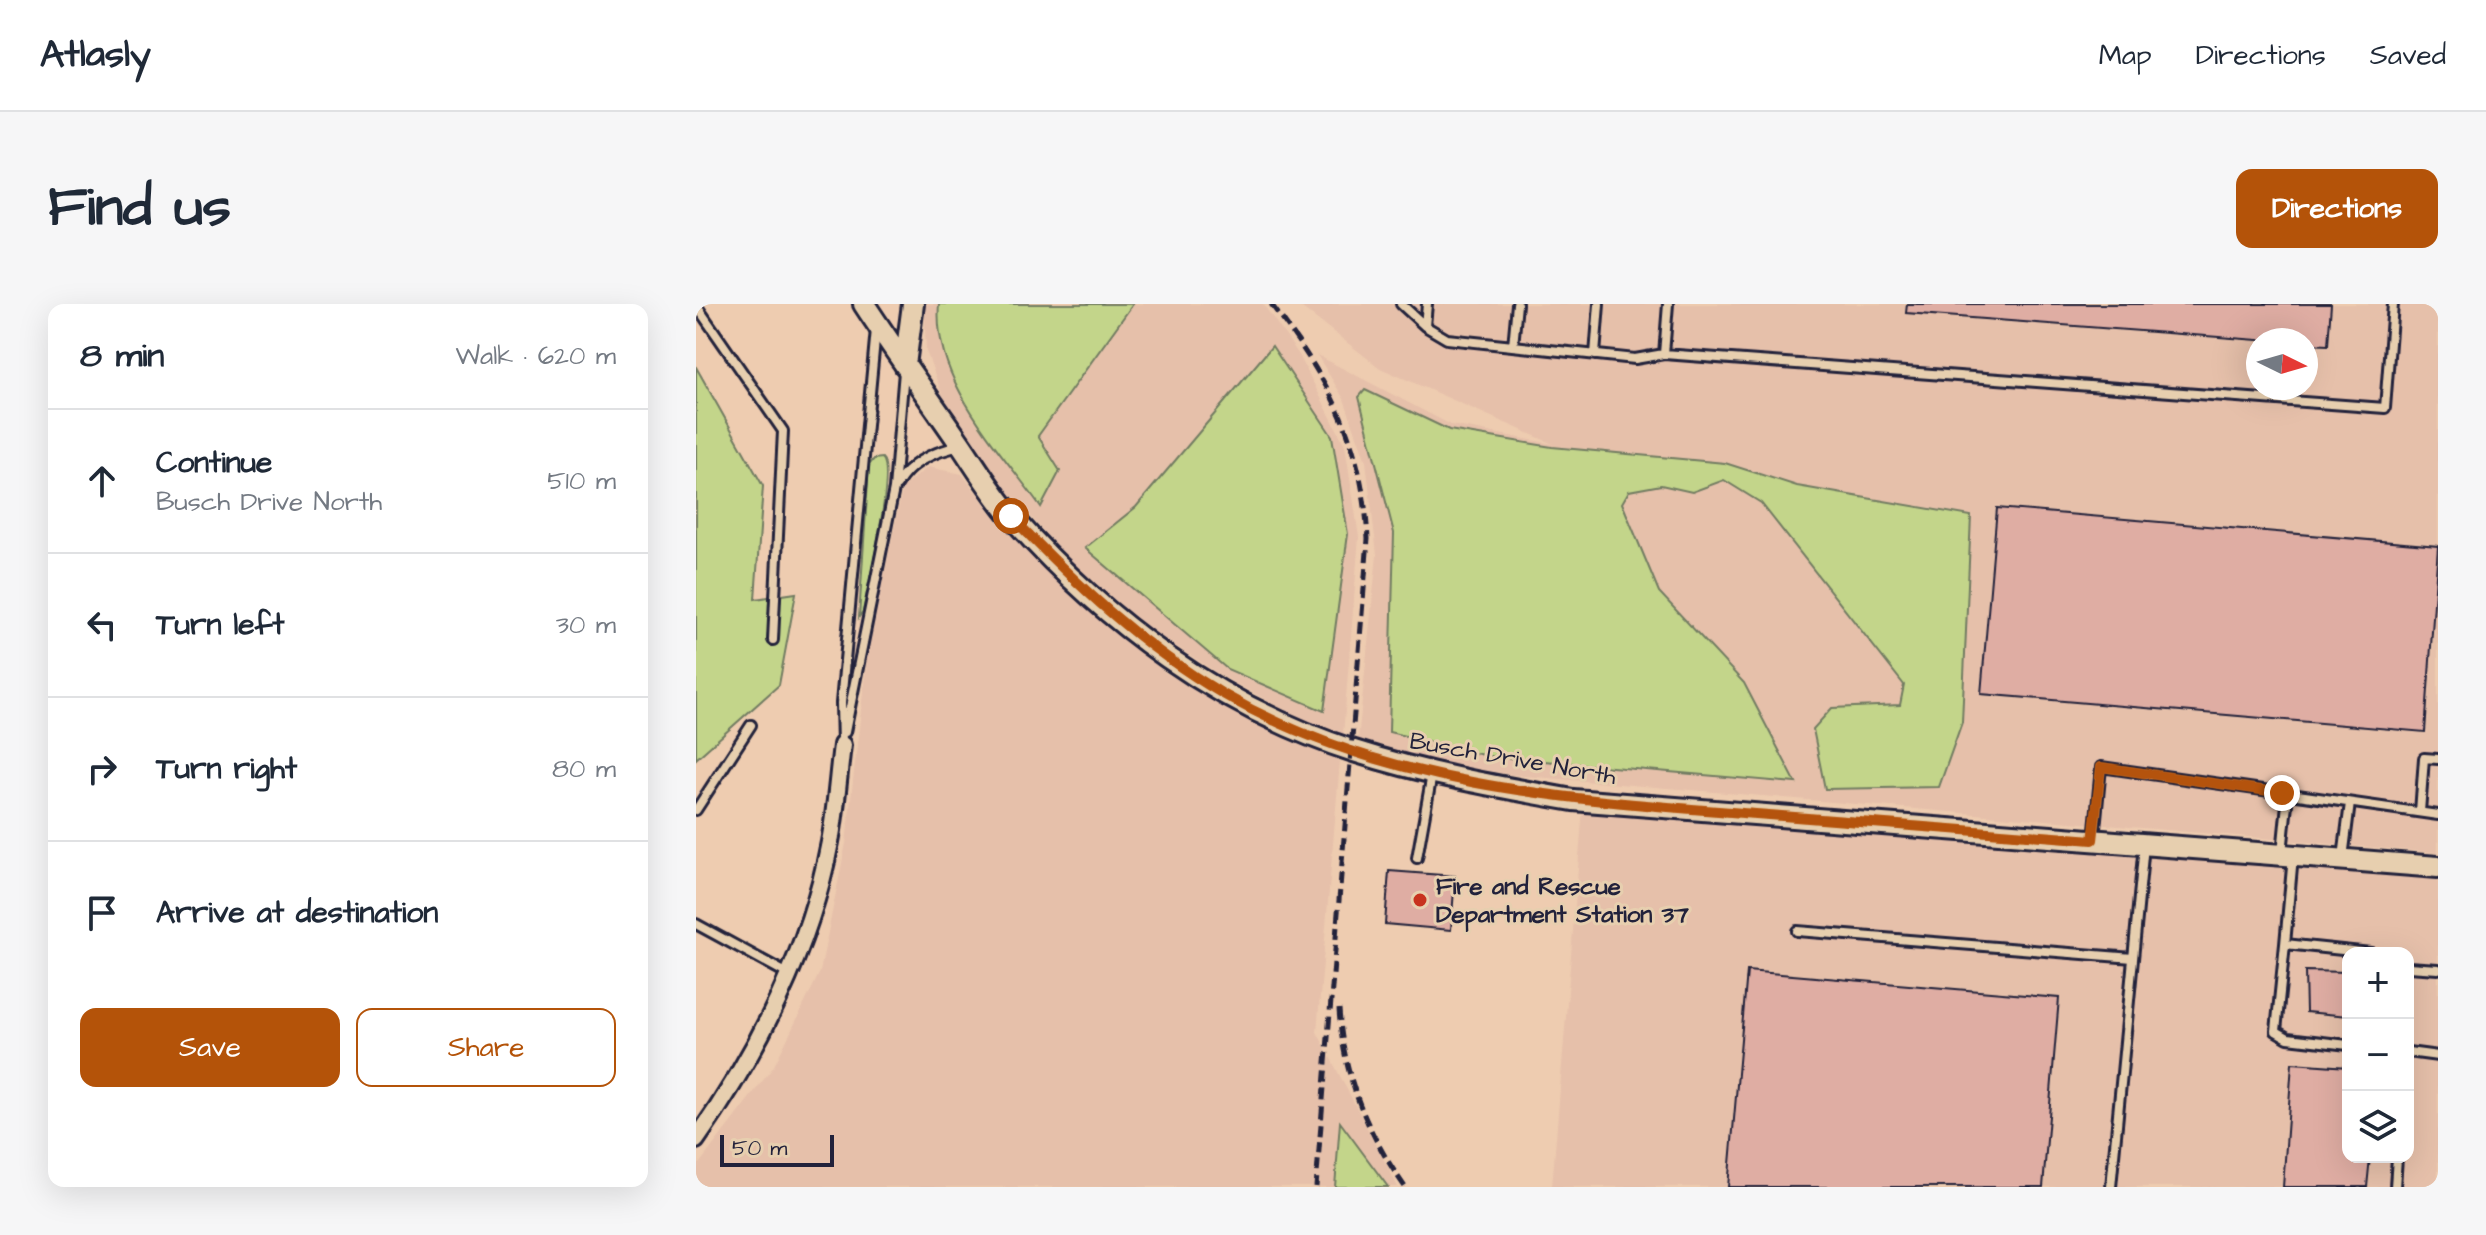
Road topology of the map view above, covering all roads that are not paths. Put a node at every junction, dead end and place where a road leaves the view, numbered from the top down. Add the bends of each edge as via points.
1 (864, 304) edge
2 (913, 304) edge
3 (1401, 304) edge
4 (1427, 304) edge
5 (1517, 304) edge
6 (1599, 304) edge
7 (1668, 304) edge
8 (2393, 304) edge
9 (696, 305) edge
10 (878, 314) edge
11 (1425, 326) junction
12 (1513, 346) junction
13 (1664, 354) junction
14 (1595, 355) junction
15 (905, 365) junction
16 (962, 446) junction
17 (894, 489) junction
18 (773, 640) dead end
19 (751, 725) dead end
20 (842, 745) junction
21 (2438, 759) edge
22 (1432, 773) junction
23 (2288, 794) junction
24 (2350, 803) junction
25 (696, 810) edge
26 (2420, 812) junction
27 (2438, 815) edge
28 (2093, 840) junction
29 (2144, 844) junction
30 (2288, 855) junction
31 (1417, 858) dead end
32 (2343, 859) junction
33 (2438, 867) edge
34 (696, 924) edge
35 (1797, 931) dead end
36 (2285, 944) junction
37 (2342, 950) edge
38 (2133, 958) junction
39 (2414, 967) edge
40 (2438, 969) edge
41 (788, 974) junction
42 (2342, 1044) edge
43 (2414, 1053) edge
44 (2438, 1056) edge
45 (696, 1140) edge
46 (2397, 1163) edge
47 (2111, 1187) edge
48 (2395, 1187) edge

1 - 10 street, Busch Drive North
2 - 15 street
3 - 11 lane
4 - 11 lane
5 - 12 lane
6 - 14 lane
7 - 13 lane
8 - 13 lane via 2385,408
9 - 18 lane via 783,431
10 - 15 street, Busch Drive North
10 - 20 lane via 841,703
11 - 12 lane via 1447,339
12 - 14 lane
13 - 14 lane via 1635,359
15 - 16 street, Busch Drive North
15 - 17 lane
16 - 17 lane via 920,461 903,473
16 - 22 street, Busch Drive North via 1011,516 1080,588 1163,655 1225,695 1302,732
17 - 20 lane
19 - 25 lane
20 - 41 street via 830,843
21 - 26 lane via 2424,758
22 - 28 street, Busch Drive North via 1573,800
22 - 31 lane
23 - 24 lane
23 - 28 lane via 2101,767
23 - 30 lane
24 - 26 lane
24 - 32 lane
26 - 27 lane
28 - 29 street, Busch Drive North
29 - 30 street, Busch Drive North
29 - 38 lane
30 - 32 street, Busch Drive North
30 - 36 lane
32 - 33 street, Busch Drive North
34 - 41 lane
35 - 38 lane
36 - 37 lane
36 - 42 lane via 2276,1031 2288,1038
38 - 47 lane
39 - 40 lane
41 - 45 street via 768,1022
43 - 44 lane
46 - 48 lane

